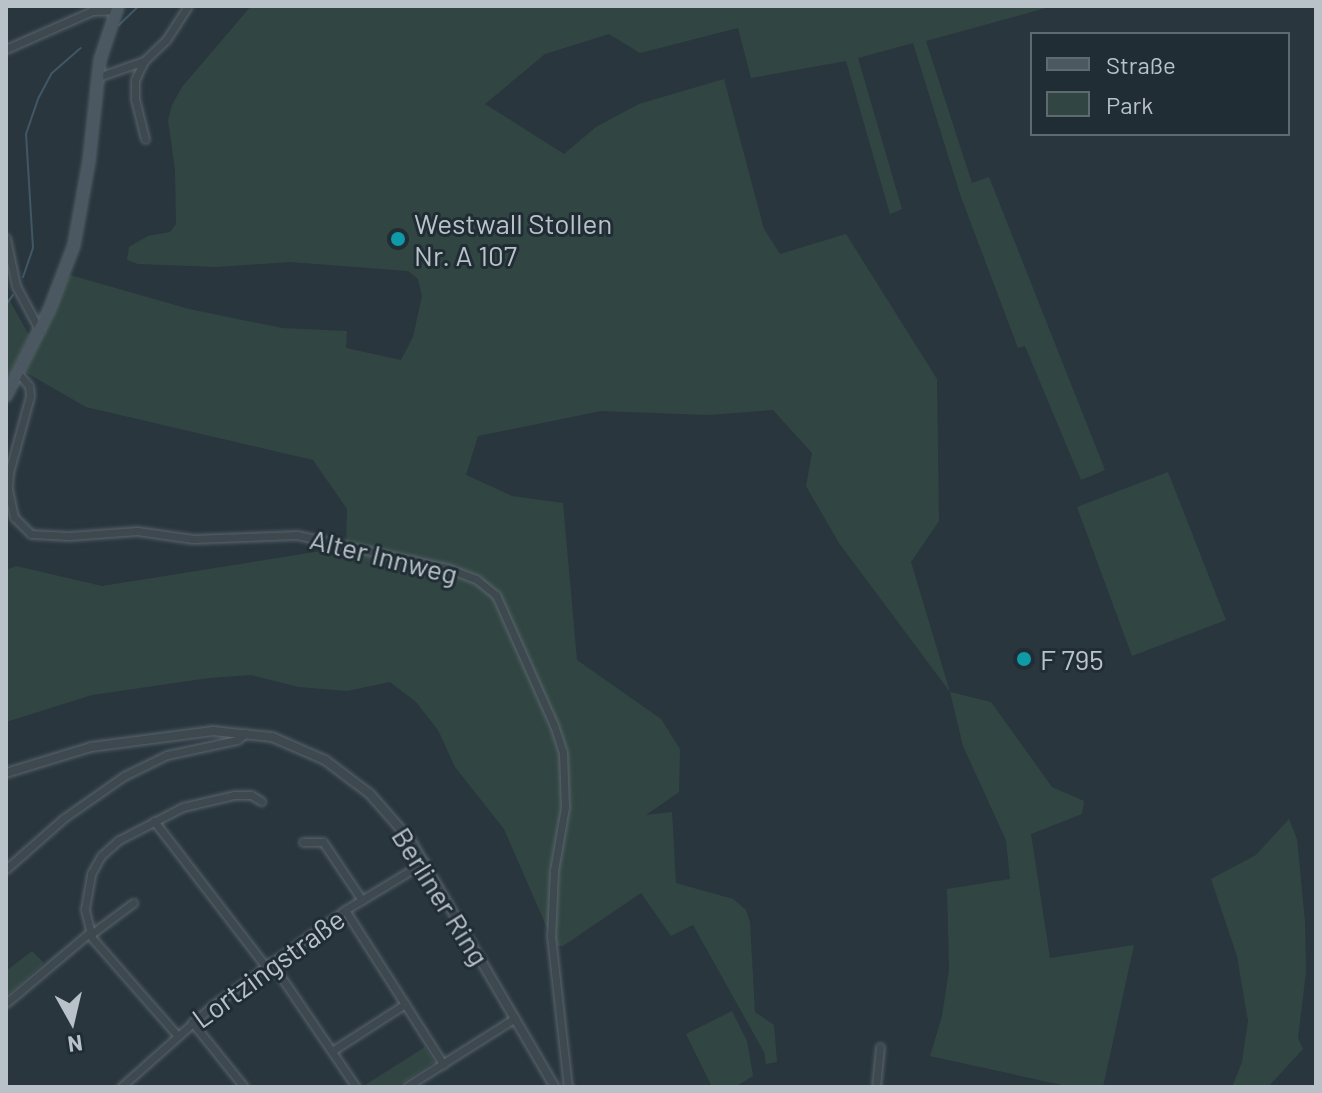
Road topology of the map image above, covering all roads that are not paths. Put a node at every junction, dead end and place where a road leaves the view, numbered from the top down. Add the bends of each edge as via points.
1 (174, 6) edge
2 (188, 6) edge
3 (117, 8) edge
4 (181, 13) junction
5 (6, 49) edge
6 (144, 61) junction
7 (98, 77) junction
8 (145, 139) dead end
9 (6, 238) edge
10 (40, 331) junction
11 (18, 373) junction
12 (6, 396) edge
13 (247, 733) junction
14 (163, 735) junction
15 (167, 755) junction
16 (6, 773) edge
17 (261, 801) dead end
18 (154, 821) junction
19 (303, 842) dead end
20 (425, 862) junction
21 (6, 869) edge
22 (362, 900) junction
23 (133, 903) dead end
24 (345, 910) junction
25 (90, 934) junction
26 (268, 964) junction
27 (6, 1003) edge
28 (405, 1004) junction
29 (515, 1018) junction
30 (192, 1022) junction
31 (177, 1035) junction
32 (880, 1047) dead end
33 (332, 1051) junction
34 (443, 1064) junction
35 (122, 1087) edge
36 (244, 1087) edge
37 (356, 1087) edge
38 (407, 1087) edge
39 (555, 1087) edge
40 (568, 1087) edge
41 (876, 1087) edge

1 - 4 street
2 - 4 street
3 - 5 street via 92,11
3 - 7 main road
4 - 6 street via 166,40
6 - 7 street
6 - 8 street via 134,84
7 - 10 main road via 78,230
9 - 10 street via 16,286
10 - 11 main road
11 - 12 main road
11 - 40 street, Alter Innweg via 30,396 8,489 14,517 31,534 137,531 193,539 297,535 447,568 476,579 496,595 563,753 565,807 554,871 551,936
13 - 14 street, Berliner Ring
13 - 15 street via 237,740
13 - 20 street, Berliner Ring via 293,745 342,770 383,807
14 - 15 street
14 - 16 street, Berliner Ring via 91,747
15 - 21 street via 82,804
17 - 18 street via 243,794 223,796
18 - 25 street via 119,840 95,865 85,895
18 - 26 street
19 - 22 street via 323,842
20 - 22 street, Lortzingstraße
20 - 29 street, Berliner Ring
22 - 24 street, Lortzingstraße
23 - 25 street
24 - 26 street, Lortzingstraße
24 - 28 street
25 - 27 street
25 - 31 street
26 - 30 street, Lortzingstraße
26 - 33 street
28 - 33 street
28 - 34 street
29 - 34 street
29 - 39 street, Berliner Ring
30 - 31 street, Lortzingstraße
30 - 36 street
31 - 35 street, Lortzingstraße
32 - 41 street
33 - 37 street
34 - 38 street

